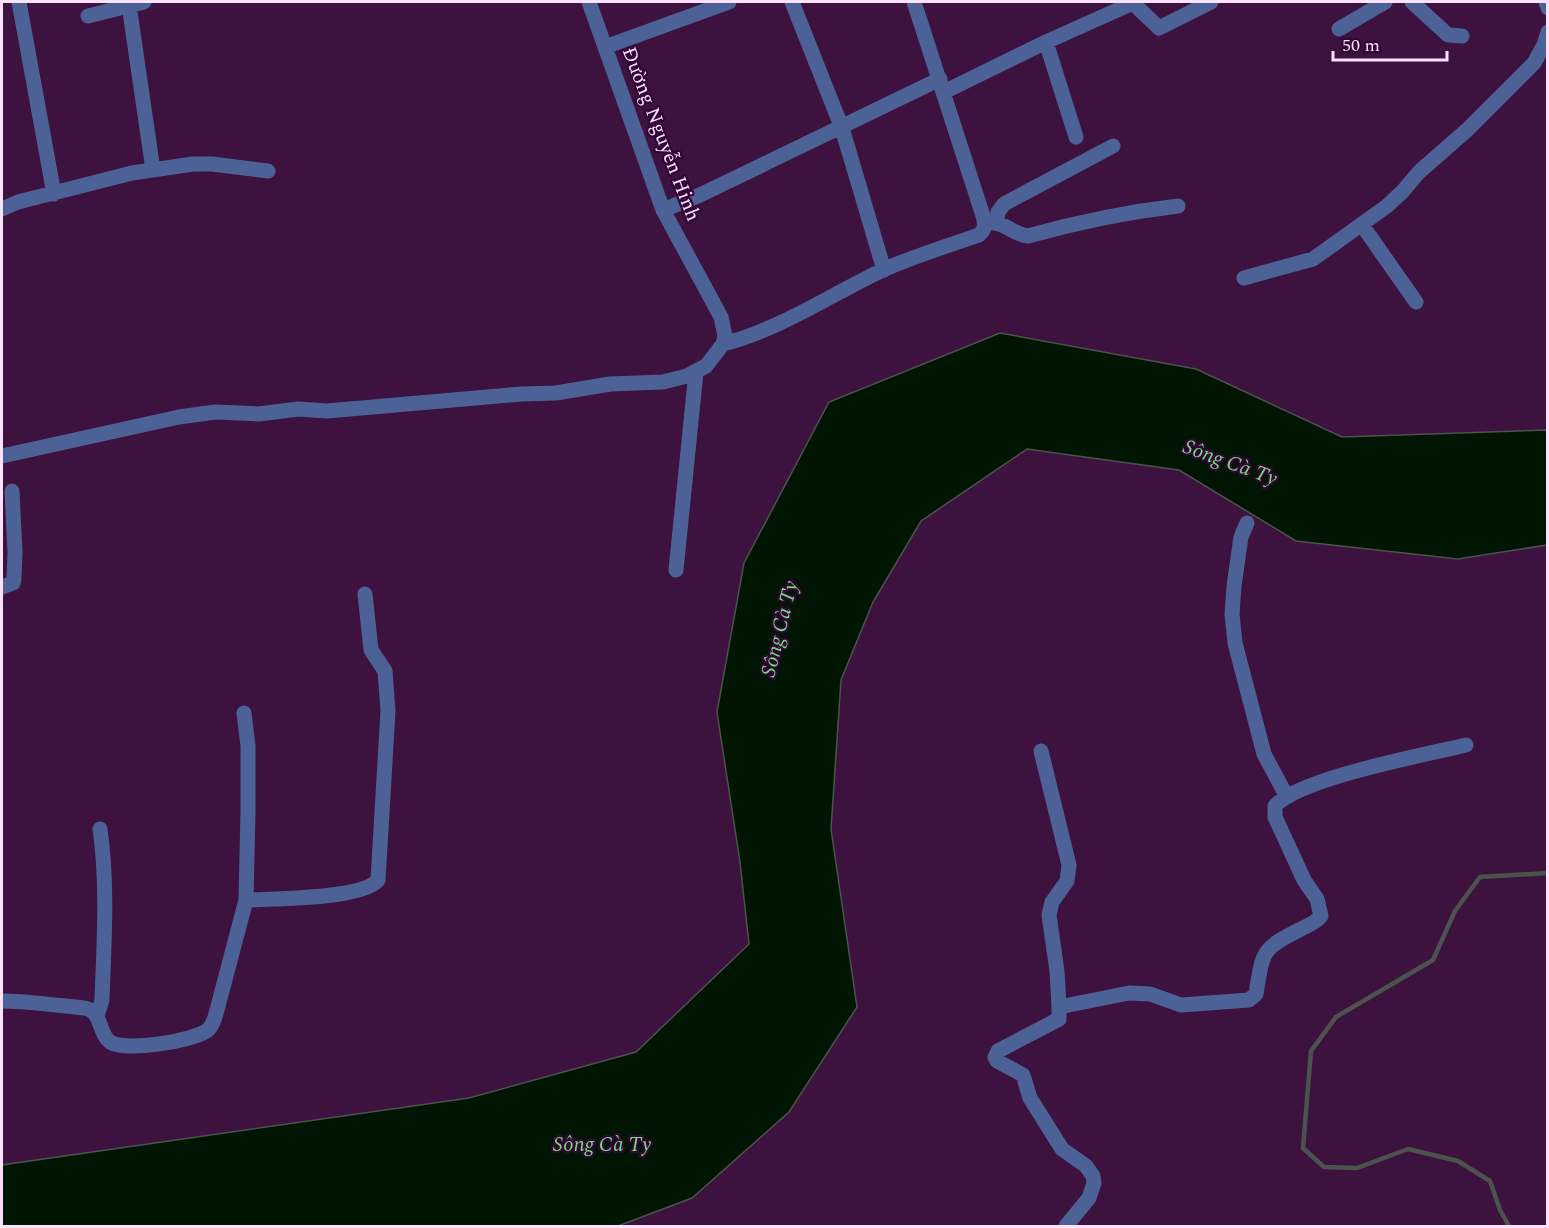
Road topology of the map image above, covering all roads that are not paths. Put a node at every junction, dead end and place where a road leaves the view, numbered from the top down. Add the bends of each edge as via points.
1 (18, 2) edge
2 (144, 2) edge
3 (589, 2) edge
4 (729, 2) edge
5 (792, 2) edge
6 (914, 2) edge
7 (1211, 2) edge
8 (1385, 2) edge
9 (1412, 2) edge
10 (1546, 2) edge
11 (129, 5) junction
12 (1548, 8) edge
13 (88, 16) dead end
14 (1339, 29) dead end
15 (1548, 32) edge
16 (1462, 36) dead end
17 (1046, 42) junction
18 (605, 47) junction
19 (942, 86) junction
20 (842, 128) junction
21 (1076, 137) dead end
22 (1113, 146) dead end
23 (153, 170) junction
24 (268, 171) dead end
25 (54, 194) junction
26 (1178, 206) dead end
27 (2, 209) edge
28 (663, 210) junction
29 (991, 222) junction
30 (1362, 225) junction
31 (884, 270) junction
32 (1244, 278) dead end
33 (1416, 302) dead end
34 (723, 344) junction
35 (696, 372) junction
36 (2, 456) edge
37 (12, 491) dead end
38 (1247, 523) dead end
39 (676, 570) dead end
40 (2, 587) edge
41 (365, 594) dead end
42 (244, 712) dead end
43 (1466, 745) dead end
44 (1041, 751) dead end
45 (1287, 798) junction
46 (100, 829) dead end
47 (246, 900) junction
48 (2, 1002) edge
49 (1059, 1007) junction
50 (97, 1016) junction
51 (1066, 1227) edge

1 - 25 street
2 - 11 street
3 - 18 street, Đường Nguyễn Hinh
4 - 18 street
5 - 20 street
6 - 19 street
7 - 17 street via 1159,28 1132,3
8 - 14 street
9 - 16 street via 1448,35
10 - 12 street
11 - 13 street
11 - 23 street
15 - 30 street via 1534,63 1403,191
17 - 19 street
17 - 21 street
18 - 28 street, Đường Nguyễn Hinh
19 - 20 street
19 - 29 street
20 - 28 street
20 - 31 street
22 - 29 street via 1004,204
23 - 24 street via 212,164
23 - 25 street
25 - 27 street
26 - 29 street via 1080,222 1028,236
28 - 34 street, Đường Nguyễn Hinh via 721,317
29 - 31 street via 979,235
30 - 32 street via 1313,259
30 - 33 street
31 - 34 street via 813,308
34 - 35 street via 706,366
35 - 36 street via 663,382 610,384 545,394 327,411 189,415
35 - 39 street
37 - 40 street via 14,579
38 - 45 street via 1241,537 1234,586 1235,643 1264,754
41 - 47 street via 371,650 385,671 388,711 378,880 370,886 331,895
42 - 47 street via 248,746
43 - 45 street via 1355,772
44 - 49 street via 1069,865 1064,889 1052,902 1049,915
45 - 49 street via 1275,806 1275,817 1317,899 1321,916 1266,951 1253,998 1180,1005 1150,994 1129,993
46 - 50 street via 105,881 102,1000
47 - 50 street via 210,1028 189,1039 122,1045 108,1041
48 - 50 street via 90,1009
49 - 51 street via 1059,1019 1002,1048 995,1057 1000,1065 1023,1075 1030,1098 1062,1149 1093,1176 1089,1198

